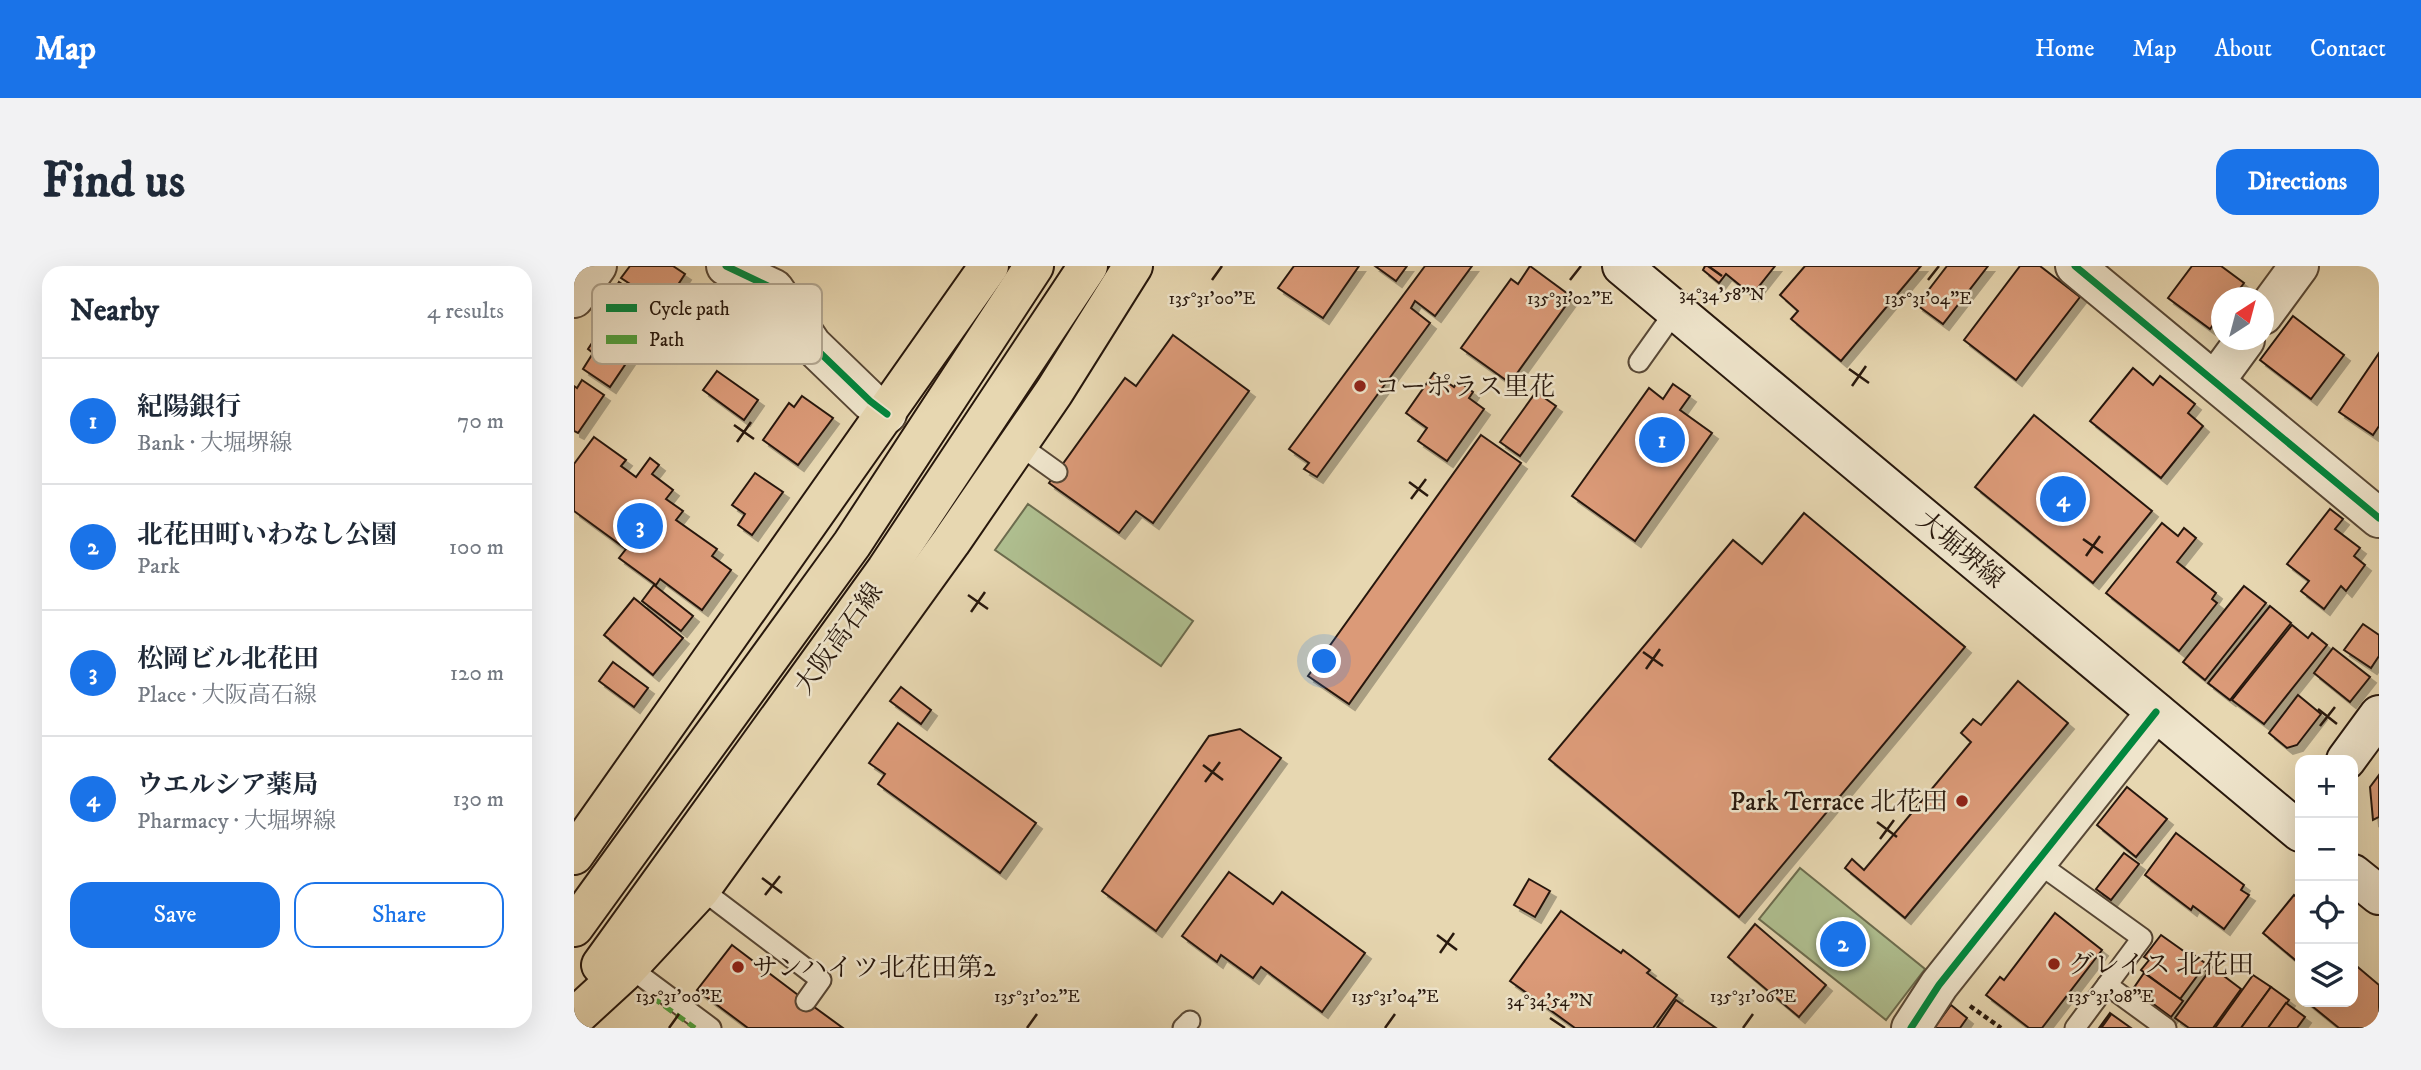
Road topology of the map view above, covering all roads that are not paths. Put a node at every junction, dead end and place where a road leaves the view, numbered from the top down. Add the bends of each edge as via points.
1 (597, 266) edge
2 (726, 266) edge
3 (989, 266) edge
4 (1034, 266) edge
5 (1088, 266) edge
6 (1133, 266) edge
7 (1622, 266) edge
8 (2075, 266) edge
9 (2299, 266) edge
10 (764, 284) edge
11 (574, 298) edge
12 (2274, 300) edge
13 (1676, 310) junction
14 (2238, 350) edge
15 (822, 355) edge
16 (1639, 362) dead end
17 (2215, 381) junction
18 (887, 414) junction
19 (1018, 444) junction
20 (1056, 472) dead end
21 (2379, 518) edge
22 (2156, 712) junction
23 (2379, 715) edge
24 (2351, 755) edge
25 (2295, 825) edge
26 (574, 855) edge
27 (2038, 863) junction
28 (2358, 878) edge
29 (701, 889) junction
30 (2379, 895) edge
31 (574, 927) edge
32 (629, 967) junction
33 (2107, 985) junction
34 (574, 1000) edge
35 (806, 1001) dead end
36 (574, 1018) edge
37 (711, 1028) edge
38 (1911, 1028) edge
39 (2075, 1028) edge
40 (2166, 1028) edge

1 - 11 street
2 - 10 street
3 - 18 main road
4 - 31 main road, 大阪高石線 via 852,544
5 - 34 main road, 大阪高石線 via 886,570
6 - 19 main road
7 - 13 street, 大堀堺線
8 - 17 street
9 - 12 street
13 - 16 lane
13 - 22 street, 大堀堺線
14 - 17 street
15 - 18 street
17 - 21 street
18 - 26 main road
19 - 20 lane
19 - 29 main road
22 - 25 street, 大堀堺線
22 - 27 street
23 - 24 street
27 - 33 lane via 2142,937
27 - 38 street
28 - 30 street
29 - 32 main road
29 - 35 lane via 821,980
32 - 36 main road
32 - 37 lane
33 - 39 lane
33 - 40 lane

